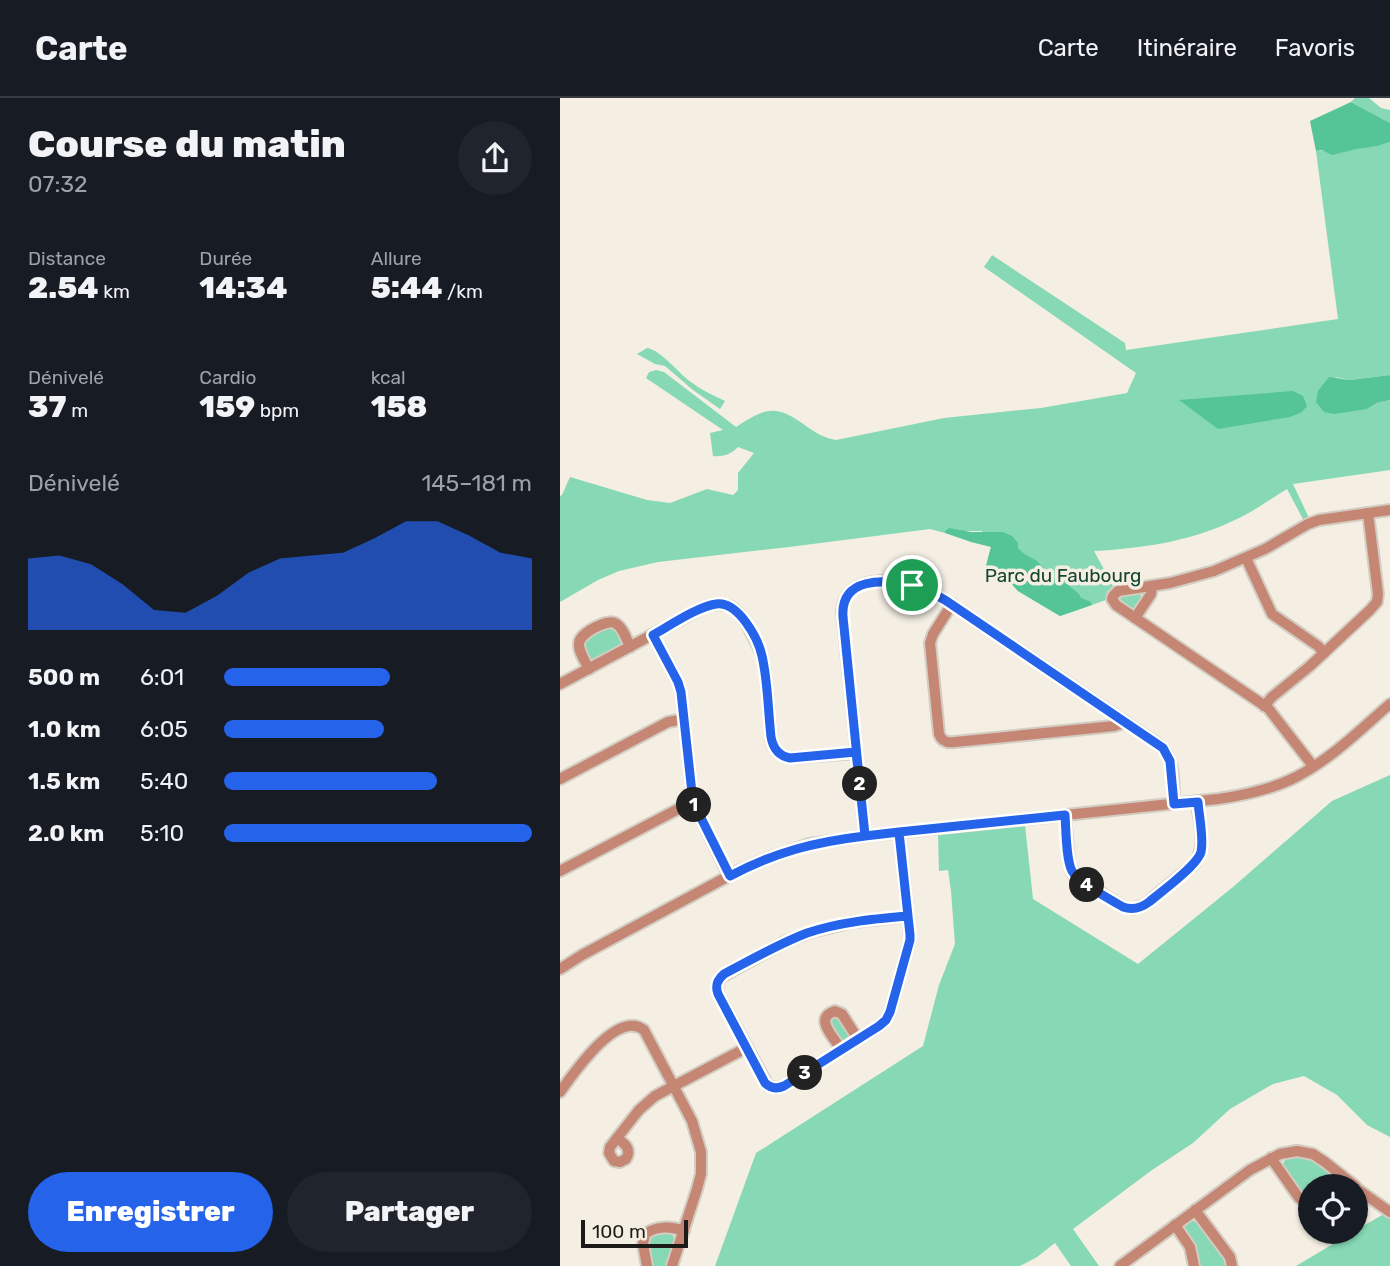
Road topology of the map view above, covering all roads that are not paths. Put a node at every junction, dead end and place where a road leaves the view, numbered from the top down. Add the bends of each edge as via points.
1 (1390, 510) edge
2 (1368, 513) junction
3 (1246, 558) junction
4 (1152, 586) junction
5 (951, 604) junction
6 (1135, 618) junction
7 (653, 635) junction
8 (630, 647) junction
9 (1324, 653) junction
10 (589, 668) junction
11 (560, 684) edge
12 (1390, 704) edge
13 (1264, 706) junction
14 (684, 719) junction
15 (1124, 720) junction
16 (856, 752) junction
17 (1313, 766) junction
18 (560, 779) edge
19 (693, 802) junction
20 (1198, 802) junction
21 (1174, 804) junction
22 (1065, 815) junction
23 (899, 832) junction
24 (865, 836) junction
25 (560, 871) edge
26 (730, 876) junction
27 (908, 916) junction
28 (560, 969) edge
29 (858, 1040) junction
30 (746, 1048) junction
31 (842, 1050) junction
32 (674, 1085) junction
33 (560, 1092) edge
34 (617, 1138) dead end
35 (1271, 1158) junction
36 (1338, 1174) edge
37 (1368, 1196) edge
38 (1298, 1197) edge
39 (1195, 1210) junction
40 (1390, 1212) edge
41 (1175, 1225) junction
42 (684, 1231) junction
43 (647, 1266) edge
44 (672, 1266) edge
45 (1120, 1266) edge
46 (1194, 1266) edge
47 (1232, 1266) edge

1 - 2 street
2 - 3 street via 1313,522
2 - 9 street via 1377,602
3 - 4 street
3 - 9 street via 1272,614
4 - 6 street
4 - 6 street via 1118,591 1113,596 1116,605
5 - 15 street
5 - 15 street via 930,643 942,740 1114,726
5 - 16 street via 921,587 901,583 865,583 848,594 842,611
6 - 13 street
7 - 8 street
7 - 14 street via 678,682
7 - 16 street via 711,605 733,608 761,652 776,750 790,758
8 - 10 street
8 - 10 street via 618,625 604,623 579,641
9 - 13 street
10 - 11 street
12 - 17 street
13 - 17 street
14 - 18 street via 668,722
14 - 19 street
15 - 21 street via 1167,752
16 - 24 street
17 - 20 street via 1270,788
19 - 25 street
19 - 26 street
20 - 21 street
20 - 22 street via 1199,858 1149,902 1133,909 1073,874
21 - 22 street
22 - 23 street
23 - 24 street
23 - 27 street
24 - 26 street via 791,849
26 - 28 street
27 - 29 street via 910,940 890,1012 883,1023
27 - 30 street via 811,932 724,974 718,981 718,994
29 - 31 street
29 - 31 street via 842,1014 828,1014 825,1024
30 - 31 street via 771,1088 784,1086
30 - 32 street
32 - 33 street via 644,1030 630,1024 596,1046
32 - 34 street via 644,1105
32 - 42 street via 700,1144 698,1189
35 - 36 street via 1292,1151 1308,1153
35 - 38 street
35 - 39 street
37 - 40 street
39 - 41 street
39 - 47 street
41 - 45 street
41 - 46 street via 1190,1248
42 - 43 street via 668,1227 645,1234
42 - 44 street

